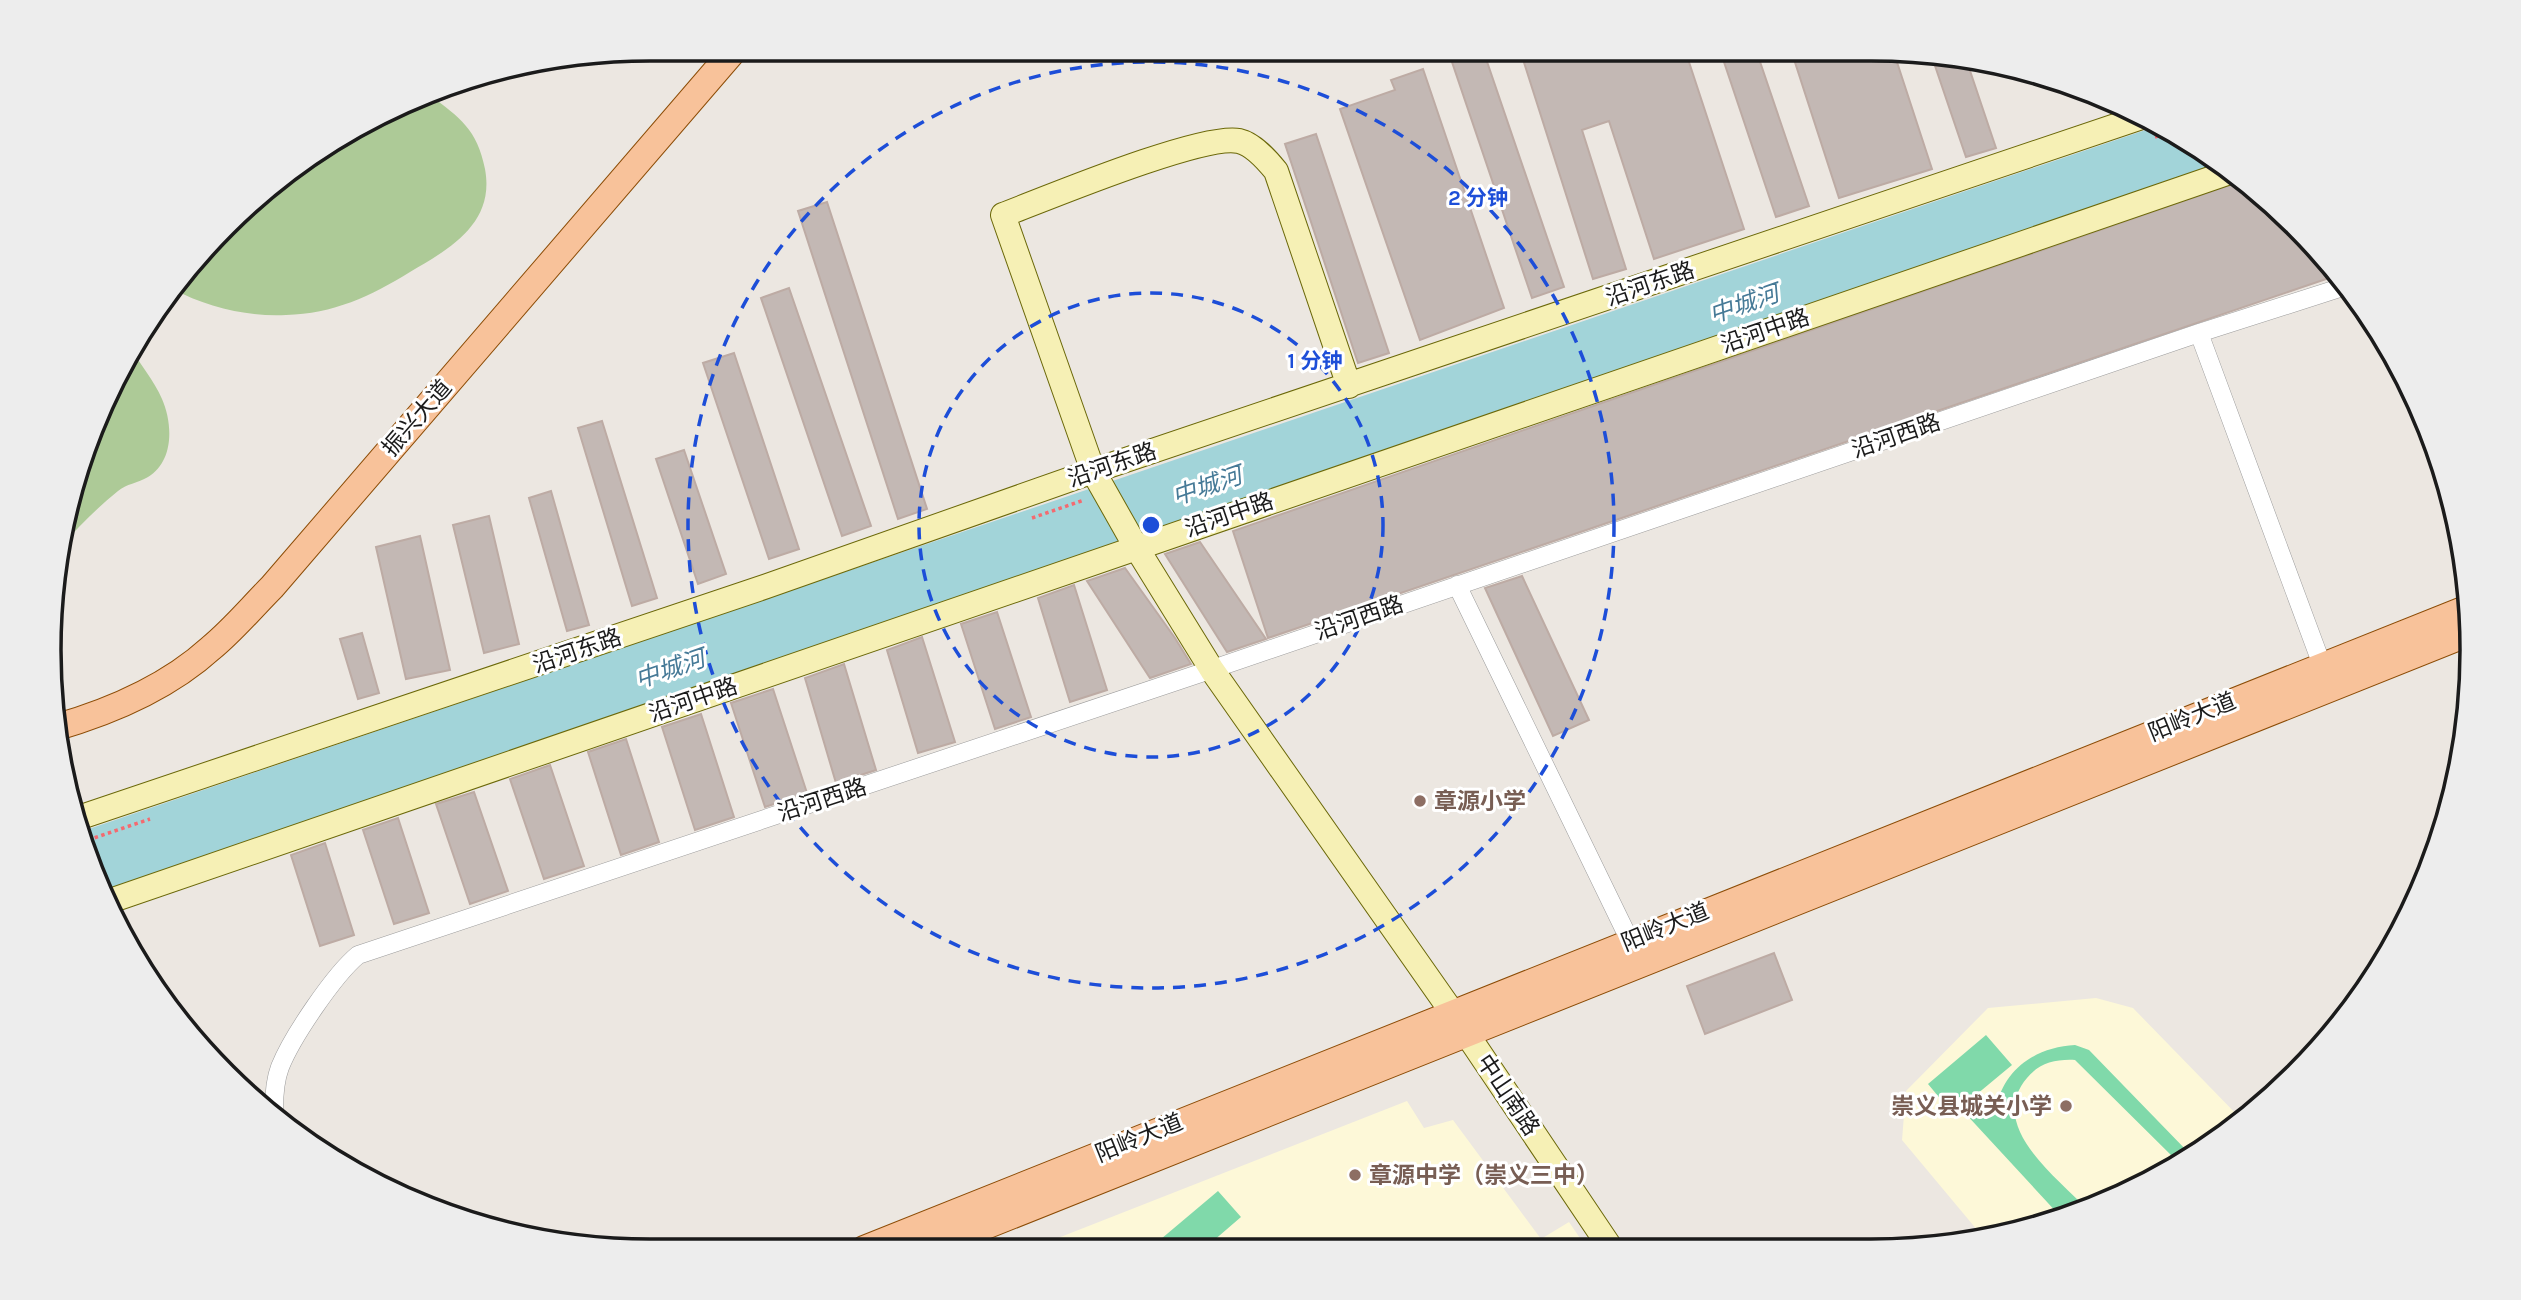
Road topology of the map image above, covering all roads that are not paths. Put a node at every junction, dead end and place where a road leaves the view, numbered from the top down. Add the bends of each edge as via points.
1 (710, 61) edge
2 (724, 61) edge
3 (2129, 121) edge
4 (2219, 176) edge
5 (2336, 289) edge
6 (2199, 333) junction
7 (1349, 386) junction
8 (1099, 481) junction
9 (1132, 539) junction
10 (1457, 584) junction
11 (2458, 612) edge
12 (2459, 638) edge
13 (2322, 664) junction
14 (1212, 670) junction
15 (64, 708) edge
16 (66, 724) edge
17 (85, 816) edge
18 (117, 899) edge
19 (1630, 941) junction
20 (1459, 1023) junction
21 (276, 1104) edge
22 (890, 1239) edge
23 (972, 1239) edge
24 (1605, 1239) edge

1 - 15 main road, 振兴大道 via 262,576 202,636 161,667
2 - 16 main road, 振兴大道 via 272,587 211,649 169,680 125,703
3 - 7 street, 沿河东路
4 - 9 street, 沿河中路
5 - 6 street, 沿河西路
6 - 10 street, 沿河西路
6 - 13 street
7 - 8 street, 沿河东路
7 - 8 street, 中山南路 via 1276,171 1260,153 1238,141 1182,149 1003,215
8 - 9 street, 中山南路
8 - 17 street, 沿河东路 via 767,586
9 - 14 street, 中山南路
9 - 18 street, 沿河中路
10 - 14 street, 沿河西路
10 - 19 street
11 - 13 main road, 阳岭大道
12 - 20 main road, 阳岭大道
13 - 19 main road, 阳岭大道
14 - 20 street, 中山南路
14 - 21 street, 沿河西路 via 358,955 325,992 280,1067
19 - 20 main road, 阳岭大道
20 - 22 main road, 阳岭大道
20 - 23 main road, 阳岭大道
20 - 24 street, 中山南路

